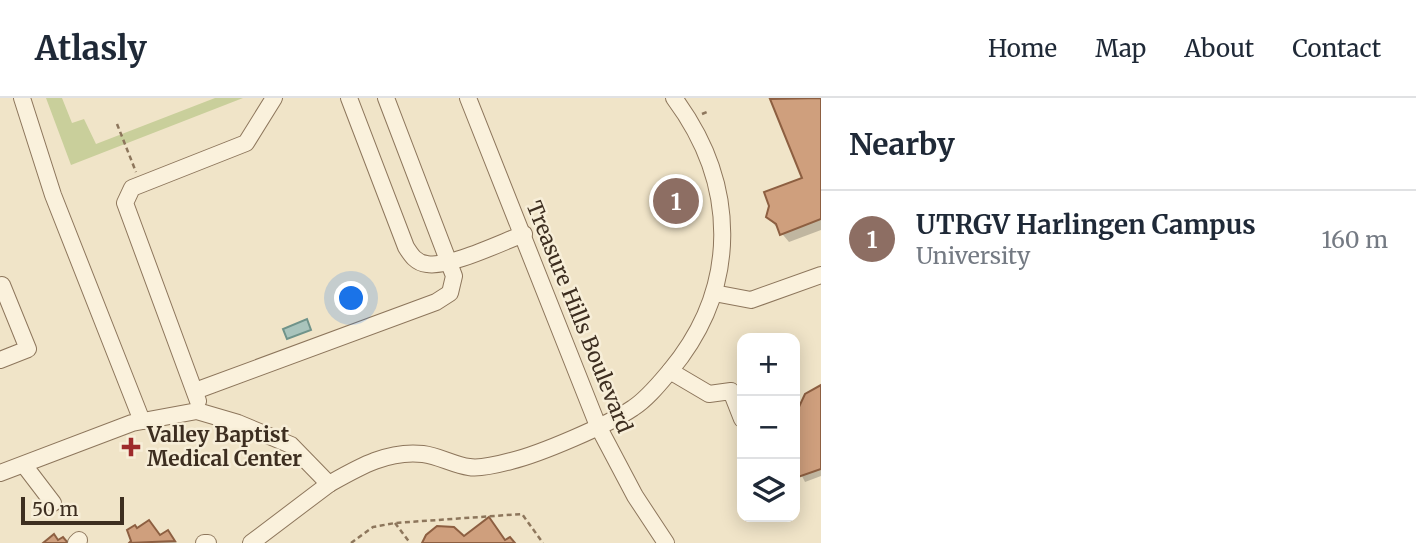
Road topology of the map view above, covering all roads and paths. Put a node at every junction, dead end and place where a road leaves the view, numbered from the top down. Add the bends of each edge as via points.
1 (22, 98) edge
2 (273, 98) edge
3 (349, 98) edge
4 (386, 98) edge
5 (468, 98) edge
6 (674, 98) edge
7 (117, 124) dead end
8 (141, 184) junction
9 (524, 234) junction
10 (449, 261) junction
11 (821, 275) edge
12 (0, 286) edge
13 (714, 293) junction
14 (0, 360) edge
15 (670, 371) junction
16 (195, 391) junction
17 (737, 406) edge
18 (203, 413) junction
19 (142, 421) junction
20 (598, 426) junction
21 (24, 465) junction
22 (1, 471) edge
23 (330, 484) junction
24 (53, 503) dead end
25 (395, 523) junction
26 (251, 543) edge
27 (351, 543) edge
28 (410, 543) edge
29 (543, 543) edge
30 (666, 543) edge

1 - 19 street via 53,195
2 - 8 street via 246,143
3 - 10 street via 406,247 415,260 428,265
4 - 10 street
5 - 9 street, Treasure Hills Boulevard
6 - 13 street via 707,152 721,205 723,238
7 - 8 path
8 - 16 street via 132,188 125,203
9 - 10 street
9 - 20 street, Treasure Hills Boulevard
10 - 16 street via 454,276 450,293 436,302
11 - 13 street via 751,300
12 - 14 street via 28,349
13 - 15 street via 686,352
15 - 17 street via 709,394 731,391
15 - 20 street via 634,408
16 - 18 street
18 - 19 street
18 - 23 street via 238,422 291,446
19 - 21 street
20 - 23 street via 513,461 471,468 423,454 376,458
20 - 30 street, Treasure Hills Boulevard
21 - 22 street
21 - 24 street
23 - 26 street
25 - 27 path via 373,527
25 - 28 path
25 - 29 path via 522,514

